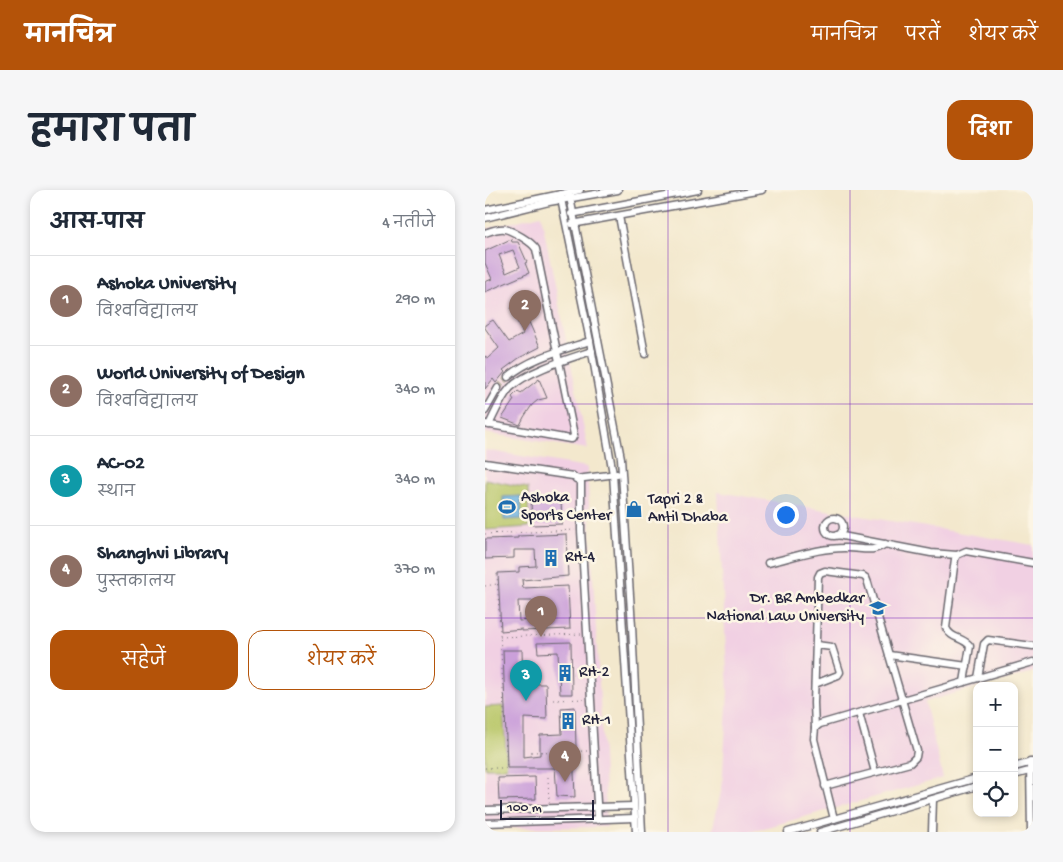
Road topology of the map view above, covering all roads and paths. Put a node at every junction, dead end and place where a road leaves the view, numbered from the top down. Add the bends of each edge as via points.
1 (580, 190) edge
2 (618, 190) edge
3 (698, 190) edge
4 (762, 190) edge
5 (570, 195) junction
6 (561, 197) junction
7 (485, 210) edge
8 (573, 214) junction
9 (564, 216) junction
10 (619, 216) junction
11 (485, 218) edge
12 (575, 224) junction
13 (567, 226) junction
14 (485, 234) edge
15 (590, 341) junction
16 (592, 350) junction
17 (557, 352) junction
18 (645, 354) dead end
19 (559, 362) junction
20 (508, 377) tunnel mouth
21 (498, 388) tunnel mouth
22 (485, 411) edge
23 (487, 425) edge
24 (485, 463) edge
25 (622, 473) junction
26 (613, 474) junction
27 (576, 479) junction
28 (581, 530) junction
29 (485, 534) edge
30 (837, 535) dead end
31 (885, 544) junction
32 (957, 555) junction
33 (768, 563) dead end
34 (1033, 563) edge
35 (497, 574) dead end
36 (497, 584) junction
37 (485, 586) edge
38 (587, 634) junction
39 (500, 637) junction
40 (816, 645) junction
41 (1033, 646) edge
42 (889, 655) junction
43 (1033, 662) edge
44 (967, 666) junction
45 (978, 678) junction
46 (964, 682) junction
47 (815, 684) junction
48 (591, 699) junction
49 (553, 700) dead end
50 (901, 700) junction
51 (859, 713) junction
52 (815, 728) junction
53 (594, 751) junction
54 (531, 752) dead end
55 (1032, 762) edge
56 (1018, 766) edge
57 (485, 768) edge
58 (1032, 770) edge
59 (875, 772) junction
60 (1018, 774) edge
61 (548, 777) dead end
62 (973, 779) edge
63 (825, 786) junction
64 (973, 787) edge
65 (933, 798) junction
66 (634, 806) junction
67 (597, 807) junction
68 (549, 809) junction
69 (485, 810) edge
70 (848, 815) junction
71 (635, 818) junction
72 (833, 819) junction
73 (598, 820) junction
74 (485, 822) edge
75 (851, 823) junction
76 (636, 832) edge
77 (642, 832) edge
78 (788, 832) edge
79 (821, 832) edge
80 (932, 832) edge
81 (1031, 832) edge

1 - 5 street
2 - 5 street
3 - 8 street
4 - 10 street
5 - 6 street
5 - 8 street
6 - 7 street
6 - 9 street
6 - 11 street
8 - 9 street
8 - 12 street
9 - 13 street
10 - 12 street
10 - 18 street
12 - 13 street
12 - 25 street
13 - 15 street
14 - 17 street via 506,230 536,249
15 - 16 street
15 - 17 street
16 - 19 street
16 - 26 street
17 - 19 street
17 - 20 street via 522,366
19 - 23 street via 510,388
19 - 23 street via 574,438
21 - 22 street
24 - 27 street
25 - 26 street
25 - 77 street
26 - 27 street
26 - 66 street
27 - 28 street via 581,482
28 - 29 path
28 - 38 street
30 - 31 street
31 - 32 street
31 - 33 street via 874,550 832,548
32 - 34 street via 966,551
32 - 44 street via 946,628 948,633 968,643
35 - 36 path
36 - 37 path
36 - 39 path
38 - 39 path
38 - 48 street
39 - 57 path via 507,768
40 - 42 street via 820,573 863,576 867,580
40 - 47 street
40 - 47 street via 832,647 840,672
41 - 45 street via 988,640 984,644
42 - 44 street
42 - 50 street
43 - 45 street
44 - 46 street
45 - 46 street
46 - 50 street
47 - 52 street
48 - 49 path
48 - 53 street
50 - 51 street
50 - 59 street via 916,756 910,763
51 - 52 street
51 - 59 street
52 - 63 street via 814,739
53 - 54 path
53 - 67 street
55 - 56 street
55 - 58 street
58 - 60 street
58 - 81 street
59 - 63 street
61 - 68 path
62 - 70 street
63 - 72 street
64 - 65 street
65 - 75 street
65 - 80 street
66 - 67 street
66 - 71 street
67 - 68 street
67 - 73 street
68 - 69 street
70 - 72 street
70 - 75 street
71 - 73 street
71 - 76 street
72 - 78 street
73 - 74 street
75 - 79 street

